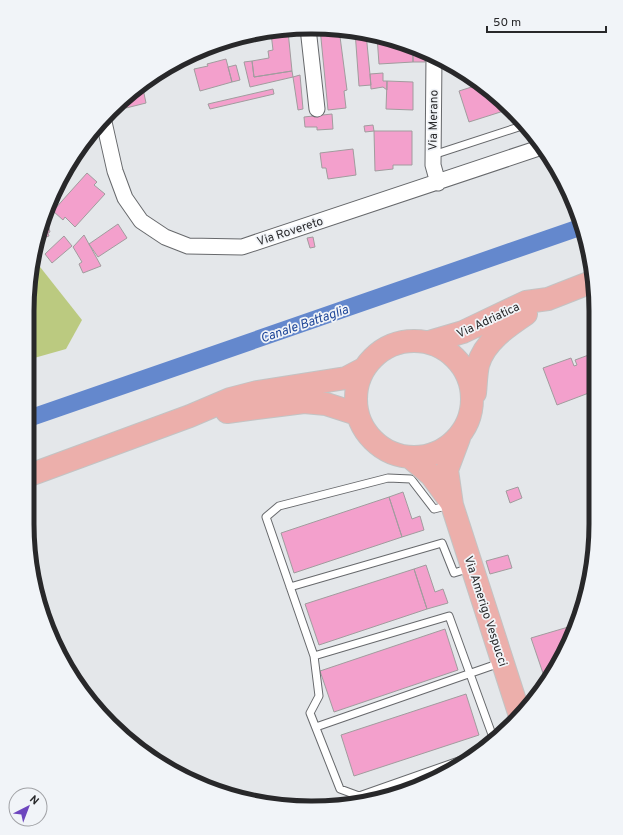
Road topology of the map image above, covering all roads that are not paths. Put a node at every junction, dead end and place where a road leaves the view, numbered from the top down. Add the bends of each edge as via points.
1 (309, 34) edge
2 (434, 63) edge
3 (317, 109) dead end
4 (105, 127) edge
5 (518, 127) edge
6 (536, 149) edge
7 (433, 154) junction
8 (438, 183) junction
9 (587, 284) edge
10 (548, 299) junction
11 (430, 342) junction
12 (364, 368) junction
13 (474, 402) junction
14 (358, 414) junction
15 (190, 416) junction
16 (459, 438) junction
17 (411, 458) junction
18 (34, 473) edge
19 (452, 505) junction
20 (472, 568) junction
21 (290, 587) junction
22 (314, 656) junction
23 (502, 662) junction
24 (470, 674) junction
25 (518, 709) edge
26 (316, 727) junction
27 (492, 734) edge
28 (445, 767) edge

1 - 3 street
2 - 7 street, Via Merano
4 - 8 street, Via Rovereto via 115,171 125,198 141,221 165,237 188,246 242,247
5 - 7 lane
6 - 8 street, Via Rovereto
7 - 8 street, Via Merano via 433,166
9 - 10 main road, Via Adriatica
10 - 11 main road, Via Adriatica via 526,302 463,332
10 - 13 main road, Via Adriatica via 511,324 483,353 478,364
11 - 12 main road via 411,340 393,344 377,354
11 - 13 main road via 448,350 462,364 471,382
12 - 14 main road via 357,390
12 - 15 main road via 346,378 257,392 230,399
13 - 16 main road via 469,421
14 - 15 main road via 326,404 304,402
14 - 17 main road via 365,431 377,445 393,454
15 - 18 main road
16 - 17 main road via 445,450
16 - 19 main road, Via Amerigo Vespucci via 447,470
17 - 19 main road, Via Amerigo Vespucci via 432,476
19 - 20 main road, Via Amerigo Vespucci
19 - 21 lane via 434,509 412,479 388,478 279,506 266,517
20 - 21 lane via 454,573 442,543
20 - 23 main road, Via Amerigo Vespucci
21 - 22 lane
22 - 24 lane via 449,616
22 - 26 lane via 319,696 310,713
23 - 24 lane
23 - 25 main road, Via Amerigo Vespucci
24 - 26 lane
24 - 27 lane
26 - 28 lane via 340,789 359,796

